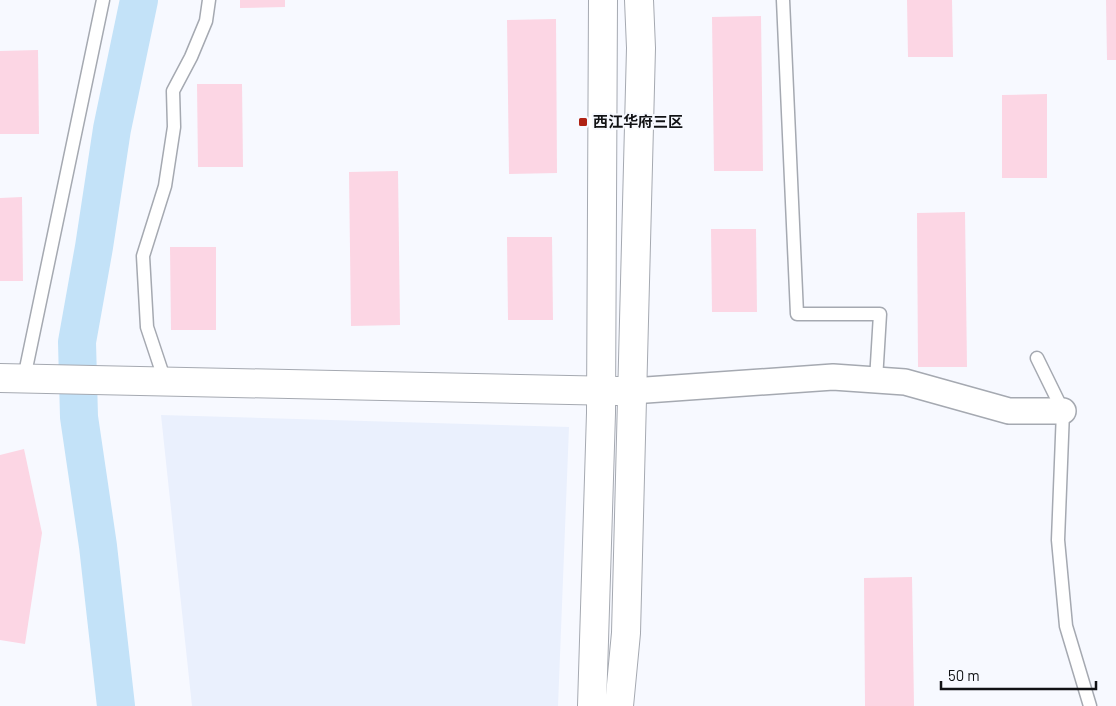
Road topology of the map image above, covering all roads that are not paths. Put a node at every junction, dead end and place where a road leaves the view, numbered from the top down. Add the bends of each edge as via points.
1 (103, 0) edge
2 (209, 0) edge
3 (603, 0) edge
4 (639, 0) edge
5 (783, 0) edge
6 (1037, 358) dead end
7 (12, 378) edge
8 (876, 380) junction
9 (165, 381) junction
10 (601, 391) junction
11 (632, 391) junction
12 (1063, 411) junction
13 (592, 706) edge
14 (619, 706) edge
15 (1090, 706) edge

1 - 7 lane
2 - 9 lane via 206,21 173,91 174,126 165,186 143,256 147,327
3 - 10 street
4 - 11 street via 641,48
5 - 8 lane via 797,314 880,314
6 - 12 lane
7 - 9 street
8 - 11 street via 833,377
8 - 12 street via 905,382 1009,411
9 - 10 street
10 - 11 street
10 - 13 street
11 - 14 street via 626,633
12 - 15 lane via 1058,540 1066,626

